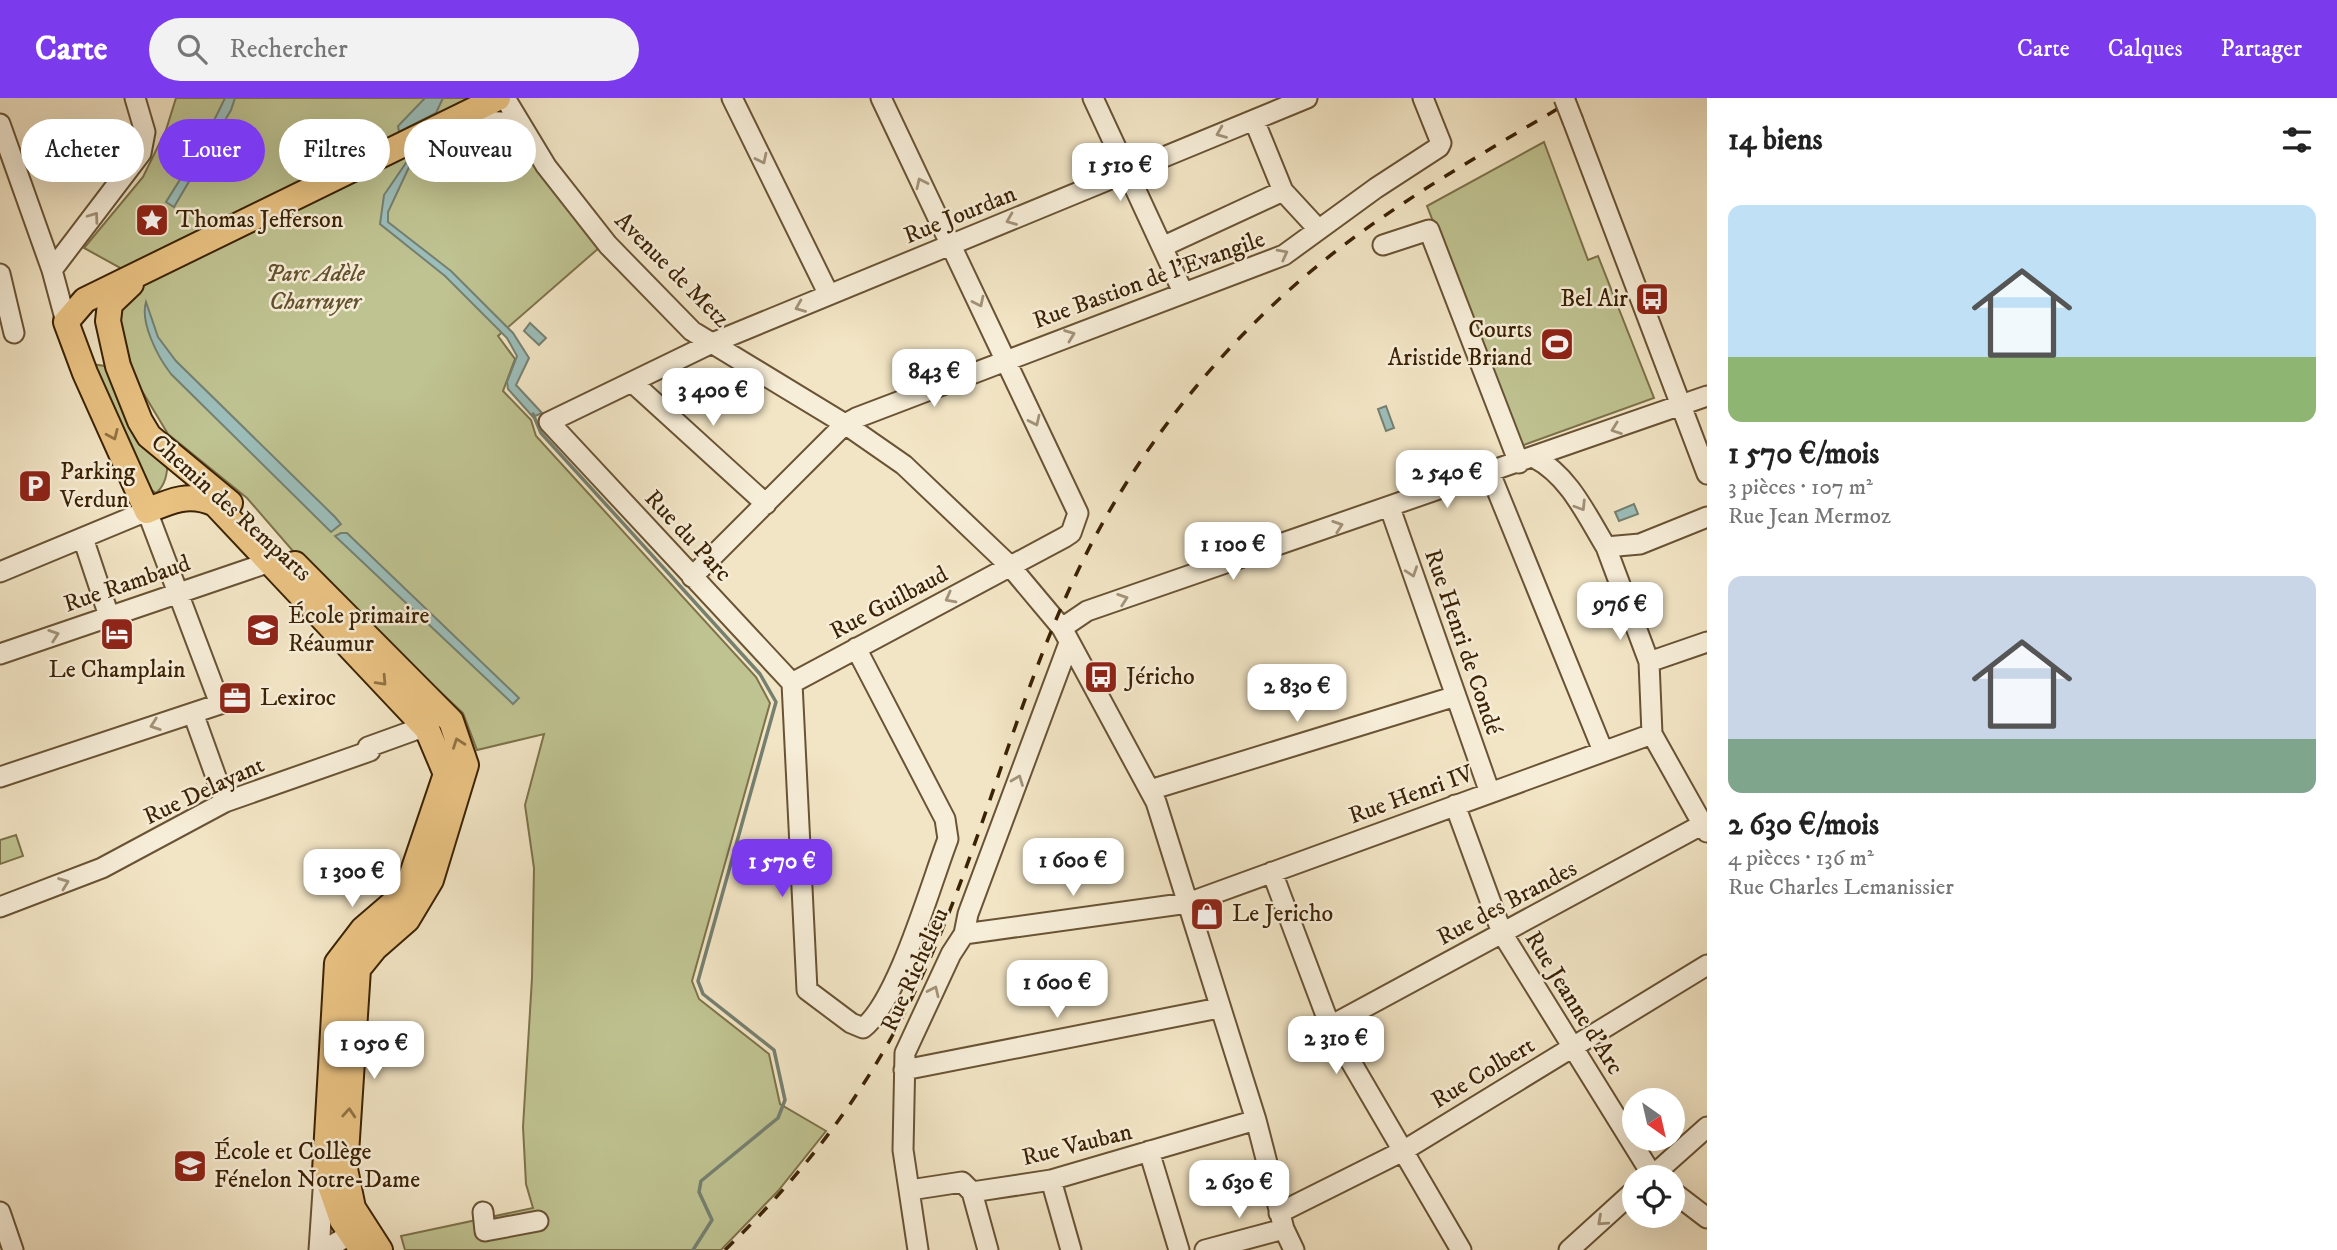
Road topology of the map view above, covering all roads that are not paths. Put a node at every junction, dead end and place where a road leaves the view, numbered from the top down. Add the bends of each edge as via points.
1 (135, 98) edge
2 (498, 98) edge
3 (505, 98) edge
4 (732, 98) edge
5 (881, 98) edge
6 (1093, 98) edge
7 (1307, 98) edge
8 (1423, 98) edge
9 (1564, 98) edge
10 (456, 119) edge
11 (517, 119) edge
12 (1254, 120) junction
13 (0, 124) edge
14 (404, 145) edge
15 (536, 149) edge
16 (1128, 172) junction
17 (1283, 191) junction
18 (1318, 229) junction
19 (951, 245) junction
20 (1383, 245) dead end
21 (1162, 247) junction
22 (152, 269) junction
23 (52, 270) junction
24 (0, 274) edge
25 (1183, 292) junction
26 (829, 295) junction
27 (14, 333) dead end
28 (70, 333) junction
29 (710, 344) junction
30 (1006, 359) junction
31 (118, 366) junction
32 (632, 382) junction
33 (1707, 396) edge
34 (1680, 406) junction
35 (549, 422) joint
36 (845, 424) junction
37 (178, 460) junction
38 (1527, 461) junction
39 (1490, 473) junction
40 (1707, 474) edge
41 (172, 500) junction
42 (766, 504) junction
43 (1390, 508) junction
44 (147, 511) junction
45 (1707, 517) edge
46 (83, 538) junction
47 (1606, 547) junction
48 (270, 562) junction
49 (1010, 566) junction
50 (0, 572) edge
51 (692, 577) junction
52 (178, 593) junction
53 (109, 616) junction
54 (1065, 636) junction
55 (1707, 642) edge
56 (856, 648) junction
57 (0, 654) edge
58 (1649, 662) junction
59 (792, 683) junction
60 (1456, 696) junction
61 (192, 713) junction
62 (427, 729) junction
63 (1652, 734) junction
64 (1603, 751) junction
65 (0, 777) edge
66 (1150, 790) junction
67 (1490, 793) junction
68 (225, 802) junction
69 (1455, 805) junction
70 (1706, 826) edge
71 (1272, 872) junction
72 (1188, 903) junction
73 (0, 907) edge
74 (1502, 933) junction
75 (964, 934) junction
76 (1707, 965) edge
77 (1219, 1008) junction
78 (1330, 1026) junction
79 (1572, 1048) junction
80 (904, 1070) junction
81 (1256, 1120) junction
82 (1707, 1127) edge
83 (1403, 1151) junction
84 (1149, 1152) junction
85 (1645, 1165) edge
86 (1665, 1165) edge
87 (325, 1171) junction
88 (1051, 1180) junction
89 (911, 1190) junction
90 (972, 1192) junction
91 (1685, 1201) edge
92 (1622, 1202) edge
93 (0, 1212) edge
94 (482, 1212) dead end
95 (1707, 1218) edge
96 (538, 1221) dead end
97 (1282, 1221) junction
98 (359, 1237) edge
99 (13, 1250) edge
100 (319, 1250) edge
101 (324, 1250) edge
102 (380, 1250) edge
103 (918, 1250) edge
104 (988, 1250) edge
105 (1071, 1250) edge
106 (1179, 1250) edge
107 (1205, 1250) edge
108 (1294, 1250) edge
109 (1461, 1250) edge
110 (1569, 1250) edge

23 -> 1 street via 141,153 145,132
2 - 10 main road
3 - 11 street, Avenue de Metz
4 -> 26 street
19 -> 5 street, Rue Guilbaud
6 - 16 street
7 - 12 street, Rue Jourdan
8 - 18 street, Rue Bastion de l'Evangile via 1439,147
9 - 34 street, bridge
12 -> 16 street, Rue Jourdan
12 - 17 street
13 - 23 street
14 - 22 main road
15 - 29 street, Avenue de Metz via 608,245
16 -> 19 street, Rue Jourdan
16 - 21 street
17 - 18 street
17 - 21 street
25 -> 18 street, Rue Bastion de l'Evangile via 1284,255
19 - 26 street, Rue Jourdan
19 -> 30 street, Rue Guilbaud
20 - 38 street via 1429,230
21 - 25 street
22 - 28 main road via 85,300
22 - 31 main road, Chemin des Remparts via 110,304 108,321
23 - 28 street
24 - 27 street
30 -> 25 street, Rue Bastion de l'Evangile
26 -> 29 street, Rue Jourdan
28 - 31 main road
28 -> 44 main road, Chemin des Remparts
29 - 32 street, Rue Jourdan
29 - 36 street, Avenue de Metz
30 - 36 street, Rue Bastion de l'Evangile
30 -> 49 street, Rue Guilbaud via 1078,513 1071,533
31 - 37 main road, Chemin des Remparts via 149,436
32 - 35 street, Rue Jourdan
32 - 42 street
33 - 34 street
34 -> 38 street
34 - 40 street
35 - 51 street, Rue du Parc
36 - 42 street
36 - 49 street, Avenue de Metz via 904,465
37 - 41 main road
98 -> 37 main road, Chemin des Remparts via 345,1169 358,969 407,920 431,880 466,765 451,721 272,541
38 - 39 street
38 -> 47 street via 1547,465 1567,484
39 - 43 street
39 - 64 street
41 - 44 main road, Chemin des Remparts
41 - 48 main road, Chemin des Remparts via 195,496 215,503
42 - 51 street
54 -> 43 street via 1087,611
43 -> 60 street, Rue Henri de Condé
44 - 46 street
44 - 52 street
45 - 47 street via 1640,544
46 - 50 street
46 - 53 street
47 - 58 street
48 - 52 street, Rue Rambaud
48 -> 62 main road, Chemin des Remparts
49 - 54 street, Avenue de Metz
49 -> 56 street, Rue Guilbaud
51 - 59 street, Rue du Parc
52 - 53 street, Rue Rambaud
52 - 61 street via 220,704
57 -> 53 street, Rue Rambaud
54 - 66 street, Avenue de Metz
75 -> 54 street, Rue Richelieu
55 - 58 street
56 - 59 street, Rue Guilbaud
56 - 59 street via 945,819 948,839 895,978 872,1021 863,1028 807,990
58 - 63 street
60 - 66 street
60 - 67 street, Rue Henri de Condé
61 -> 65 street
61 - 68 street
62 - 68 street, Rue Delayant via 399,735 368,747 370,751
62 - 87 main road, Chemin des Remparts via 446,774 406,892 363,929 337,963
63 - 64 street, Rue Henri IV
63 - 70 street
64 - 67 street, Rue Henri IV
66 - 72 street, Avenue de Metz
67 - 69 street, Rue Henri IV
73 -> 68 street, Rue Delayant via 102,868
69 - 71 street, Rue Henri IV
69 - 74 street, Rue Jeanne d'Arc
70 - 74 street, Rue des Brandes
71 - 72 street, Rue Henri IV
71 - 78 street
72 - 75 street, Rue Henri IV
72 - 77 street, Avenue de Metz
74 - 78 street, Rue des Brandes
74 - 79 street, Rue Jeanne d'Arc
80 -> 75 street, Rue Richelieu via 905,1053
76 - 79 street, Rue Colbert
77 - 80 street
77 - 81 street, Avenue de Metz
78 - 83 street
79 - 83 street, Rue Colbert
79 - 85 street, Rue Jeanne d'Arc
80 - 89 street, Rue Richelieu via 903,1150
81 - 84 street, Rue Vauban
81 - 97 street, Avenue de Metz
82 - 86 street
83 - 97 street, Rue Colbert
83 - 109 street
84 - 88 street, Rue Vauban
84 - 106 street
87 - 98 main road, Chemin des Remparts via 342,1220
87 - 100 street, Chemin des Remparts
88 - 90 street, Rue Vauban
88 - 105 street
89 - 90 street, Rue Vauban via 962,1182
89 - 103 street, Rue Richelieu
90 - 104 street
91 - 95 street
92 -> 110 street
93 - 99 street
94 - 96 street via 485,1231
97 - 107 street, Rue Colbert
97 - 108 street, Avenue de Metz
98 - 101 street
98 - 102 main road, Chemin des Remparts

